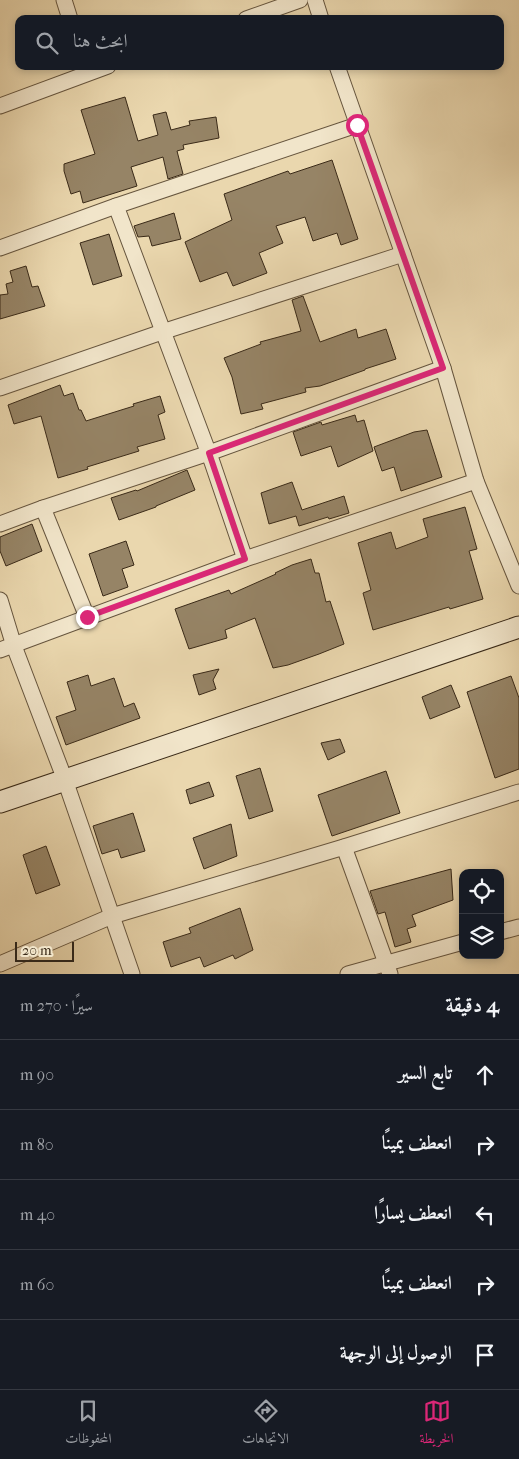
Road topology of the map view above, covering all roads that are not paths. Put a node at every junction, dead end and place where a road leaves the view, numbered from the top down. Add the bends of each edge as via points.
1 (64, 0) edge
2 (300, 0) edge
3 (315, 0) edge
4 (69, 15) edge
5 (257, 15) edge
6 (320, 15) edge
7 (86, 70) edge
8 (338, 70) edge
9 (0, 106) edge
10 (357, 125) junction
11 (116, 206) junction
12 (0, 248) edge
13 (403, 254) junction
14 (162, 332) junction
15 (443, 368) junction
16 (0, 388) edge
17 (209, 453) junction
18 (476, 481) junction
19 (43, 508) junction
20 (0, 524) edge
21 (245, 559) junction
22 (519, 586) edge
23 (0, 600) edge
24 (87, 617) junction
25 (519, 627) edge
26 (7, 648) edge
27 (65, 780) junction
28 (519, 792) edge
29 (0, 802) edge
30 (344, 847) junction
31 (112, 916) junction
32 (519, 927) edge
33 (504, 931) edge
34 (459, 943) edge
35 (0, 964) edge
36 (388, 968) edge
37 (132, 974) edge
38 (348, 974) edge

1 - 4 street
2 - 5 street
3 - 6 street
7 - 9 street
8 - 10 street
10 - 11 street
10 - 13 street
11 - 12 street
11 - 14 street
13 - 14 street
13 - 15 street
14 - 16 street
14 - 17 street
15 - 17 street
15 - 18 street
17 - 19 street
17 - 21 street
18 - 21 street
18 - 22 street
19 - 20 street
19 - 24 street
21 - 24 street
23 - 26 street
24 - 26 street
25 - 27 street
26 - 27 street
27 - 29 street
27 - 31 street
28 - 30 street
30 - 31 street
30 - 36 street
31 - 35 street
31 - 37 street
32 - 33 street
34 - 36 street
36 - 38 street

